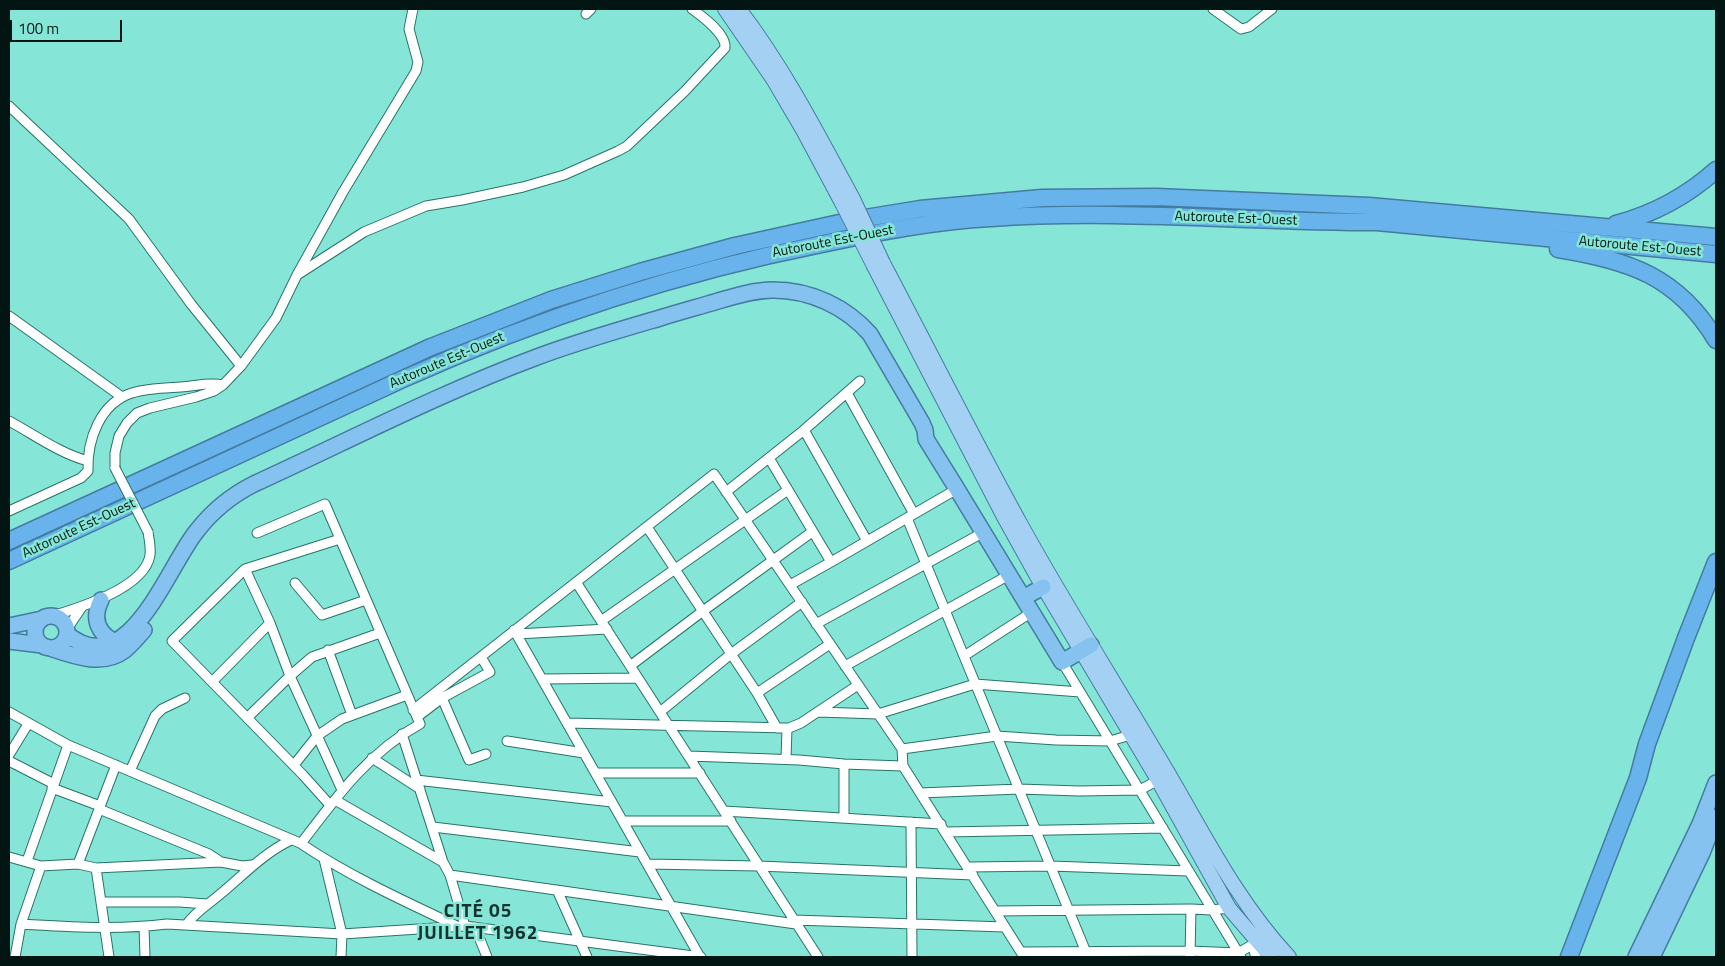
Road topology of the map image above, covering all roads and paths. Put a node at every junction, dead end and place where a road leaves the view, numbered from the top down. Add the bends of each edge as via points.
1 (413, 9) edge
2 (692, 9) edge
3 (725, 9) edge
4 (739, 9) edge
5 (1213, 9) edge
6 (1272, 9) edge
7 (9, 106) edge
8 (1716, 170) edge
9 (847, 201) junction
10 (1606, 227) junction
11 (1501, 234) junction
12 (1716, 237) edge
13 (1716, 254) edge
14 (878, 265) junction
15 (297, 275) junction
16 (9, 316) edge
17 (1716, 340) edge
18 (241, 366) junction
19 (860, 381) dead end
20 (223, 385) junction
21 (847, 393) junction
22 (122, 397) junction
23 (9, 421) edge
24 (804, 430) junction
25 (930, 444) junction
26 (769, 458) junction
27 (88, 461) junction
28 (957, 488) junction
29 (788, 490) junction
30 (726, 492) junction
31 (9, 511) edge
32 (910, 516) junction
33 (745, 520) junction
34 (647, 527) junction
35 (812, 532) junction
36 (984, 532) junction
37 (257, 533) dead end
38 (340, 539) junction
39 (9, 541) edge
40 (866, 541) junction
41 (1716, 551) edge
42 (773, 560) junction
43 (9, 561) edge
44 (830, 562) junction
45 (1716, 562) edge
46 (926, 564) junction
47 (675, 568) junction
48 (245, 569) junction
49 (1010, 575) junction
50 (576, 582) junction
51 (295, 583) dead end
52 (790, 585) junction
53 (1043, 586) junction
54 (1712, 586) edge
55 (1023, 598) junction
56 (100, 600) junction
57 (366, 600) junction
58 (802, 602) junction
59 (82, 607) junction
60 (702, 611) junction
61 (946, 611) junction
62 (1032, 612) junction
63 (47, 617) junction
64 (602, 621) junction
65 (270, 623) junction
66 (816, 624) junction
67 (9, 626) edge
68 (607, 629) junction
69 (67, 631) junction
70 (515, 632) junction
71 (380, 633) junction
72 (9, 641) edge
73 (115, 642) junction
74 (830, 644) junction
75 (44, 646) junction
76 (1086, 648) junction
77 (328, 650) junction
78 (731, 654) junction
79 (964, 656) junction
80 (481, 657) junction
81 (1062, 662) junction
82 (630, 666) junction
83 (846, 666) junction
84 (290, 676) junction
85 (638, 678) junction
86 (542, 680) junction
87 (212, 682) junction
88 (975, 684) junction
89 (858, 685) junction
90 (1080, 692) junction
91 (757, 694) junction
92 (407, 695) junction
93 (185, 698) dead end
94 (442, 698) junction
95 (9, 712) edge
96 (660, 712) junction
97 (818, 712) junction
98 (415, 714) junction
99 (878, 714) junction
100 (352, 716) junction
101 (248, 718) junction
102 (567, 723) junction
103 (28, 724) junction
104 (669, 726) junction
105 (777, 728) junction
106 (787, 728) junction
107 (1138, 733) junction
108 (402, 734) junction
109 (317, 736) junction
110 (997, 736) junction
111 (508, 741) dead end
112 (1110, 741) junction
113 (68, 745) junction
114 (902, 749) junction
115 (584, 753) junction
116 (486, 754) dead end
117 (9, 755) edge
118 (688, 756) junction
119 (372, 758) junction
120 (786, 759) junction
121 (9, 761) edge
122 (844, 764) junction
123 (116, 765) junction
124 (294, 765) junction
125 (903, 766) junction
126 (130, 771) junction
127 (596, 773) junction
128 (700, 773) junction
129 (416, 780) junction
130 (1158, 780) junction
131 (1716, 783) edge
132 (53, 786) junction
133 (1019, 789) junction
134 (342, 790) junction
135 (420, 790) junction
136 (1140, 790) junction
137 (920, 793) junction
138 (1174, 796) junction
139 (612, 802) junction
140 (333, 803) junction
141 (100, 807) junction
142 (724, 811) junction
143 (1716, 817) edge
144 (844, 818) junction
145 (623, 821) junction
146 (731, 822) junction
147 (912, 822) junction
148 (433, 827) junction
149 (943, 828) junction
150 (1163, 828) junction
151 (1037, 831) junction
152 (295, 842) junction
153 (640, 852) junction
154 (9, 857) edge
155 (324, 859) junction
156 (27, 861) junction
157 (220, 862) junction
158 (443, 862) junction
159 (78, 864) junction
160 (647, 864) junction
161 (252, 865) junction
162 (41, 866) junction
163 (759, 866) junction
164 (1052, 866) junction
165 (96, 868) junction
166 (970, 871) junction
167 (1188, 871) junction
168 (911, 872) junction
169 (450, 875) junction
170 (557, 890) junction
171 (102, 902) junction
172 (207, 904) junction
173 (670, 906) junction
174 (1191, 908) junction
175 (1229, 908) junction
176 (1070, 910) junction
177 (1212, 910) junction
178 (995, 911) junction
179 (795, 922) junction
180 (21, 924) junction
181 (187, 924) junction
182 (911, 924) junction
183 (461, 926) junction
184 (1005, 926) junction
185 (105, 927) junction
186 (144, 927) junction
187 (475, 927) junction
188 (342, 934) junction
189 (1258, 939) junction
190 (579, 940) junction
191 (1087, 954) edge
192 (1190, 954) edge
193 (1023, 955) edge
194 (1240, 955) edge
195 (15, 957) edge
196 (109, 957) edge
197 (145, 957) edge
198 (341, 957) edge
199 (486, 957) edge
200 (587, 957) edge
201 (700, 957) edge
202 (818, 957) edge
203 (912, 957) edge
204 (1256, 957) edge
205 (1271, 957) edge
206 (1289, 957) edge
207 (1568, 957) edge
208 (1636, 957) edge
209 (1652, 957) edge

1 - 15 street via 409,29 418,62 416,70
2 - 15 street via 722,36 725,48 627,146 558,177 426,206 364,232
3 - 9 main road via 773,79
4 - 9 main road via 806,111
5 - 6 street via 1241,29 1249,27
7 - 18 street via 129,219
8 - 10 highway via 1668,203
9 - 14 main road, bridge
10 - 12 highway, Autoroute Est-Ouest
10 - 39 highway, Autoroute Est-Ouest via 1369,206 1156,197 1042,198 920,209 853,220 725,249 551,300 432,347
11 - 13 highway, Autoroute Est-Ouest
11 - 17 highway via 1537,246 1607,258 1652,276 1692,307
11 - 43 highway, Autoroute Est-Ouest via 1377,222 1054,214 895,229 763,256 682,276 600,302 452,357
14 - 53 main road via 1003,515
14 - 76 main road
15 - 18 street via 276,318
16 - 22 street
18 - 20 street
19 - 21 street
20 - 22 street via 213,383 151,389
20 - 56 street, bridge via 196,397 137,413 127,423 115,453 115,468 148,532 150,554 143,570 130,582
21 - 24 street
21 - 32 street
22 - 27 street via 98,423 91,438
23 - 27 street
24 - 26 street
24 - 40 street
25 - 28 highway
25 - 73 highway via 922,423 879,346 859,321 820,298 795,292 772,290 741,295 535,358 451,392 243,490 218,507 204,522 146,613
25 - 75 highway via 921,437 879,361 863,338 848,324 821,308 803,302 762,300 694,316 551,360 460,398 258,492 232,508 208,531 145,629 124,650 99,659 83,658
26 - 29 street
26 - 30 street
27 - 31 street via 88,471 81,478
28 - 32 street
28 - 36 highway
29 - 33 street
29 - 35 street
30 - 33 street
30 - 34 street via 714,474
32 - 40 street
32 - 46 street
33 - 42 street
33 - 47 street
34 - 47 street
34 - 50 street
35 - 42 street
35 - 44 street
36 - 46 street
36 - 49 highway
37 - 38 street via 325,504
38 - 48 street
38 - 57 street
40 - 44 street
41 - 54 highway
42 - 52 street
42 - 60 street
44 - 52 street
45 - 54 highway
46 - 61 street
46 - 66 street
47 - 60 street
47 - 64 street
48 - 65 street
48 - 87 street via 172,641
49 - 55 highway
49 - 61 street
50 - 64 street
50 - 70 street
51 - 57 street via 322,615
52 - 58 street
53 - 55 highway
53 - 76 main road
54 - 207 highway via 1647,744 1638,778
55 - 62 highway
56 - 59 street
56 - 73 highway via 96,614 99,628
57 - 71 street
58 - 66 street
58 - 78 street
59 - 63 street
59 - 69 street
60 - 78 street
60 - 82 street
61 - 79 street
61 - 83 street
62 - 79 street
62 - 81 highway
63 - 67 highway
63 - 69 highway via 61,620
63 - 75 highway via 38,622 35,632
64 - 68 street
65 - 84 street
65 - 87 street
66 - 74 street
68 - 70 street
68 - 82 street
69 - 73 highway via 79,643 92,647
69 - 75 highway via 58,647
70 - 80 street
70 - 86 street
71 - 77 street
71 - 92 street
72 - 75 highway
74 - 83 street
74 - 91 street
76 - 81 highway
76 - 107 main road
77 - 84 street via 312,657
77 - 100 street
78 - 91 street
78 - 96 street
79 - 88 street
80 - 94 street via 490,672
80 - 98 street
81 - 90 street
82 - 85 street
83 - 89 street
84 - 101 street
84 - 109 street
85 - 86 street
85 - 96 street
86 - 102 street
87 - 101 street
88 - 90 street
88 - 99 street
88 - 110 street
89 - 97 street
89 - 99 street
90 - 112 street
91 - 105 street
92 - 98 street
92 - 100 street
93 - 126 street via 155,716
94 - 98 street
94 - 116 street via 469,760
95 - 103 street
96 - 104 street
97 - 99 street
97 - 106 street
98 - 108 street via 420,724
99 - 114 street
100 - 109 street
101 - 124 street
102 - 104 street
102 - 115 street
103 - 113 street
103 - 117 street
104 - 105 street
104 - 118 street
105 - 106 street
106 - 120 street
107 - 112 street
107 - 130 main road
107 - 138 main road
108 - 119 street
108 - 129 street
109 - 124 street
109 - 134 street
110 - 112 street
110 - 114 street
110 - 133 street
111 - 115 street
112 - 136 street
113 - 123 street
113 - 132 street
114 - 125 street
115 - 127 street
118 - 120 street
118 - 128 street
119 - 134 street
119 - 135 street
120 - 122 street
121 - 132 street
122 - 125 street
122 - 144 street
123 - 126 street
123 - 141 street
124 - 140 street
125 - 137 street
126 - 152 street
127 - 128 street
127 - 139 street
128 - 142 street
129 - 135 street
129 - 139 street
130 - 136 street
130 - 138 main road
131 - 208 highway via 1700,824
132 - 141 street
132 - 156 street
133 - 136 street
133 - 137 street
133 - 151 street
134 - 140 street
135 - 148 street
136 - 150 street
137 - 149 street
138 - 175 main road
138 - 189 main road via 1230,881
139 - 145 street
140 - 152 street via 303,841
140 - 158 street
141 - 157 street via 209,854
141 - 159 street
142 - 144 street
142 - 146 street
143 - 209 highway
144 - 147 street
145 - 146 street
145 - 153 street
146 - 163 street
147 - 149 street
147 - 168 street
148 - 153 street
148 - 158 street
149 - 151 street
149 - 166 street
150 - 151 street
150 - 167 street
151 - 164 street
152 - 155 street
152 - 161 street
153 - 160 street
154 - 156 street
155 - 183 street via 413,906
155 - 188 street
156 - 162 street
157 - 161 street
157 - 165 street
158 - 169 street
159 - 162 street
159 - 165 street
160 - 163 street
160 - 173 street
161 - 172 street
162 - 180 street
163 - 168 street
163 - 179 street
164 - 166 street
164 - 167 street
164 - 176 street
165 - 171 street
166 - 168 street
166 - 178 street
167 - 177 street
168 - 182 street
169 - 170 street
169 - 183 street
170 - 173 street
170 - 190 street
171 - 172 street
171 - 185 street
172 - 181 street
173 - 179 street
173 - 201 street
174 - 176 street
174 - 177 street
174 - 192 street
175 - 177 street
175 - 189 main road
176 - 178 street
176 - 191 street
177 - 194 street
178 - 184 street
179 - 182 street
179 - 202 street
180 - 185 street
180 - 195 street
181 - 186 street
181 - 188 street
182 - 184 street
182 - 203 street
183 - 187 street
183 - 188 street
184 - 193 street
185 - 186 street
185 - 196 street
186 - 197 street
187 - 190 street
187 - 199 street
188 - 198 street
189 - 194 street
189 - 204 street
189 - 205 main road
189 - 206 main road
190 - 200 street
190 - 201 street
191 - 192 street
191 - 193 street
192 - 194 street

